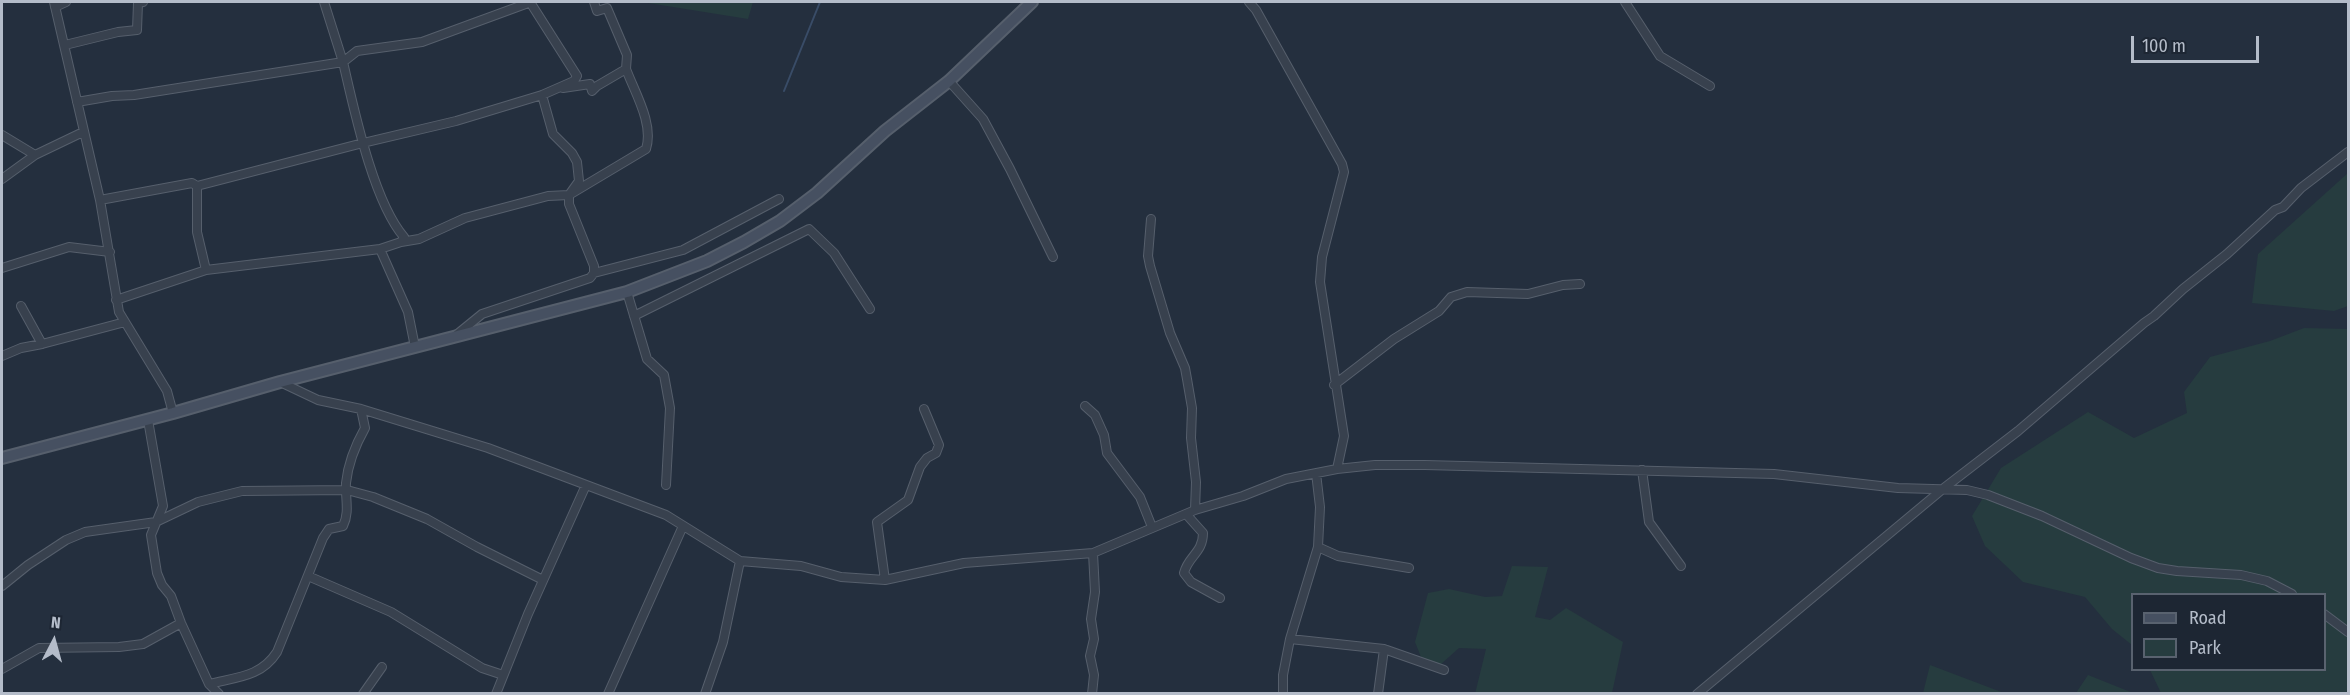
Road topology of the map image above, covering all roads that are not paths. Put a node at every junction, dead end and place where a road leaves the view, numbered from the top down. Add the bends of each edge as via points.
1 (66, 2) edge
2 (143, 2) edge
3 (324, 2) edge
4 (530, 2) edge
5 (594, 2) edge
6 (1032, 2) edge
7 (1249, 2) edge
8 (1625, 2) edge
9 (55, 4) edge
10 (65, 45) junction
11 (343, 62) junction
12 (626, 69) junction
13 (949, 81) junction
14 (1710, 86) dead end
15 (559, 89) junction
16 (542, 95) junction
17 (77, 102) junction
18 (83, 132) junction
19 (2, 135) edge
20 (363, 143) junction
21 (2349, 152) edge
22 (35, 155) junction
23 (2, 179) edge
24 (197, 186) junction
25 (569, 195) junction
26 (779, 199) dead end
27 (100, 200) junction
28 (1151, 219) dead end
29 (401, 242) junction
30 (380, 249) junction
31 (110, 252) junction
32 (1053, 257) dead end
33 (2, 268) edge
34 (206, 270) junction
35 (594, 273) junction
36 (1580, 284) dead end
37 (627, 292) junction
38 (116, 300) junction
39 (21, 306) dead end
40 (870, 309) dead end
41 (634, 316) junction
42 (125, 322) junction
43 (455, 336) junction
44 (42, 344) junction
45 (415, 347) junction
46 (2, 356) edge
47 (280, 382) junction
48 (1334, 385) junction
49 (1085, 406) dead end
50 (361, 409) junction
51 (924, 409) dead end
52 (172, 413) junction
53 (148, 420) junction
54 (2, 458) edge
55 (1337, 469) junction
56 (1642, 470) junction
57 (1316, 473) junction
58 (586, 485) junction
59 (666, 485) dead end
60 (1944, 488) junction
61 (346, 490) junction
62 (1196, 510) junction
63 (1186, 514) junction
64 (156, 522) junction
65 (683, 526) junction
66 (1152, 527) junction
67 (1318, 547) junction
68 (1093, 553) junction
69 (740, 561) junction
70 (1681, 566) dead end
71 (1409, 568) dead end
72 (308, 576) junction
73 (543, 580) junction
74 (885, 580) junction
75 (2, 586) edge
76 (2290, 593) edge
77 (1220, 598) dead end
78 (2326, 615) edge
79 (181, 623) junction
80 (2349, 632) edge
81 (1290, 639) junction
82 (1383, 649) junction
83 (381, 668) dead end
84 (2, 669) edge
85 (1444, 670) dead end
86 (503, 675) junction
87 (209, 684) junction
88 (219, 693) edge
89 (363, 693) edge
90 (496, 693) edge
91 (608, 693) edge
92 (705, 693) edge
93 (1092, 693) edge
94 (1283, 693) edge
95 (1378, 693) edge
96 (1697, 693) edge

1 - 9 street
2 - 10 street via 138,3 137,30
3 - 11 street
4 - 11 street via 423,42 357,51
4 - 15 street via 577,76
5 - 12 street via 597,11 607,8 627,55
6 - 13 main road
7 - 48 street via 1344,172 1322,257 1320,282
8 - 14 street via 1660,56
9 - 10 street
10 - 17 street
11 - 17 street
11 - 20 street
12 - 15 street via 592,92 590,84
12 - 25 street via 650,138 646,149
13 - 32 street via 983,119
13 - 37 main road via 780,221 707,261
15 - 16 street
16 - 20 street
16 - 25 street via 553,134 577,162 579,181
17 - 18 street
18 - 22 street
18 - 27 street
19 - 22 street
20 - 24 street
20 - 29 street via 381,195 404,237
21 - 60 street via 2301,188 2018,431
22 - 23 street
24 - 27 street via 192,183
24 - 34 street via 197,232
25 - 29 street via 548,196 465,218 419,239
25 - 35 street
26 - 35 street via 683,250
27 - 31 street
28 - 62 street via 1150,266 1185,368 1192,408
29 - 30 street
30 - 34 street
30 - 45 street via 408,312
31 - 33 street via 69,247
31 - 38 street
34 - 38 street
35 - 43 street via 590,278 482,314
36 - 48 street via 1528,294 1467,292 1451,297 1439,311 1394,339
37 - 41 street
37 - 43 main road
38 - 42 street
39 - 44 street
40 - 41 street via 834,253 809,229
41 - 59 street via 647,359 664,375 670,408
42 - 44 street
42 - 52 street via 167,391
43 - 45 main road
44 - 46 street
45 - 47 main road
47 - 50 street via 318,400
47 - 52 main road
48 - 55 street via 1344,436
49 - 66 street via 1095,415 1107,453 1140,497
50 - 58 street via 488,448
50 - 61 street via 365,428
51 - 74 street via 939,446 920,467 908,500 877,522
52 - 53 main road
53 - 54 main road
53 - 64 street via 163,506
55 - 56 street via 1425,465
55 - 57 street
56 - 60 street via 1774,474 1898,489
56 - 70 street via 1649,522
57 - 62 street via 1286,478
57 - 67 street via 1320,507
58 - 65 street via 666,515
58 - 73 street
60 - 76 street via 1988,495 2158,568 2241,575 2267,581
60 - 96 street
61 - 64 street via 242,491 198,502
61 - 72 street via 347,517 343,526 329,529 323,538
61 - 73 street via 427,519
62 - 63 street
63 - 66 street
63 - 77 street via 1203,533 1203,542 1184,573 1191,582
64 - 75 street via 85,532 66,540
64 - 79 street via 151,535 157,573
65 - 69 street
65 - 91 street
66 - 68 street
67 - 71 street via 1338,556
67 - 81 street
68 - 74 street via 964,563
68 - 93 street
69 - 74 street
69 - 92 street via 723,642
72 - 86 street via 391,612 482,668
72 - 87 street via 271,662 260,671
73 - 86 street
78 - 80 street
79 - 84 street via 143,644 39,648
79 - 87 street
81 - 82 street
81 - 94 street
82 - 85 street
82 - 95 street
83 - 89 street
86 - 90 street
87 - 88 street

